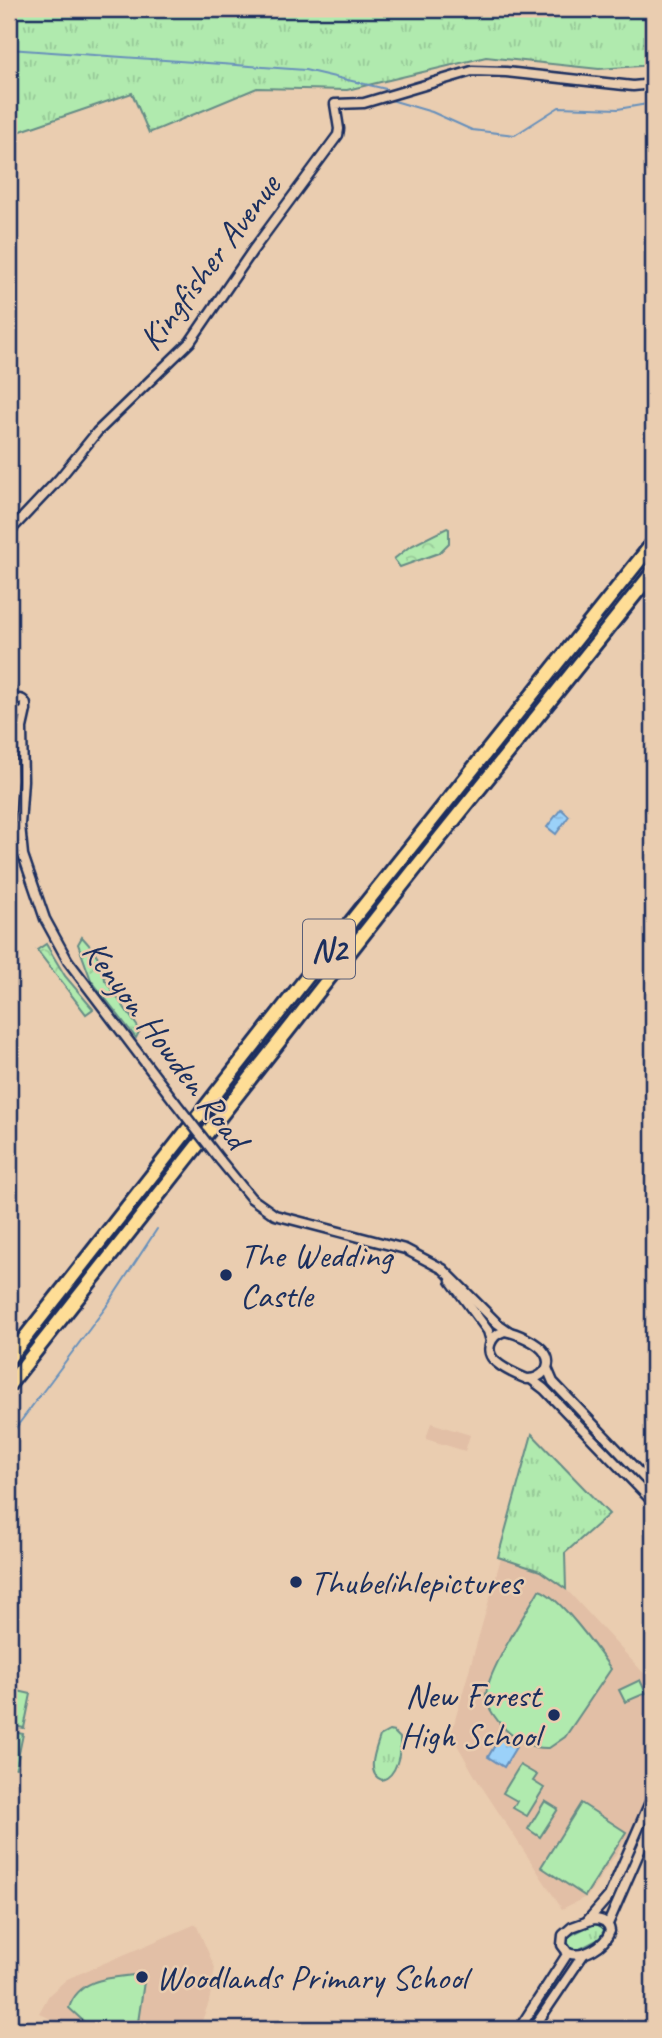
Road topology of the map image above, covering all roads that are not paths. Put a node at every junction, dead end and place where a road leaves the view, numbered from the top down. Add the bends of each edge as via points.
1 (653, 84) edge
2 (9, 532) edge
3 (653, 543) edge
4 (653, 572) edge
5 (10, 686) edge
6 (18, 701) junction
7 (26, 710) junction
8 (16, 712) junction
9 (22, 728) junction
10 (431, 1262) junction
11 (510, 1332) junction
12 (491, 1340) junction
13 (9, 1358) edge
14 (547, 1368) junction
15 (531, 1379) junction
16 (9, 1385) edge
17 (624, 1457) junction
18 (617, 1464) junction
19 (653, 1487) edge
20 (653, 1502) edge
21 (653, 1795) edge
22 (653, 1821) edge
23 (588, 1920) junction
24 (608, 1924) junction
25 (568, 1953) junction
26 (583, 1955) junction
27 (541, 1997) junction
28 (550, 2004) junction
29 (519, 2029) edge
30 (533, 2029) edge

1 - 2 street, Kingfisher Avenue via 472,71 363,103 335,104 338,135 190,342 97,432
3 - 13 highway, N2
4 - 16 highway, N2
5 - 6 street
6 - 7 street via 26,703
6 - 8 street
7 - 8 street
7 - 9 street, Kenyon Howden Road
8 - 9 street, Kenyon Howden Road
9 - 10 street, Kenyon Howden Road, bridge via 21,841 36,897 56,941 220,1160 251,1198 275,1215 388,1243
10 - 11 street, Kenyon Howden Road
10 - 12 street, Kenyon Howden Road via 458,1290
11 - 12 street
11 - 14 street, Kenyon Howden Road via 544,1351
12 - 15 street, Kenyon Howden Road via 495,1362
14 - 15 street
14 - 17 street via 553,1382
15 - 18 street
17 - 18 street
17 - 19 street
18 - 20 street
21 - 23 street via 609,1896
22 - 24 street
23 - 24 street
23 - 25 street via 563,1935 562,1945
24 - 26 street via 607,1938
25 - 26 street
25 - 27 street
26 - 28 street
27 - 28 street
27 - 29 street
28 - 30 street

